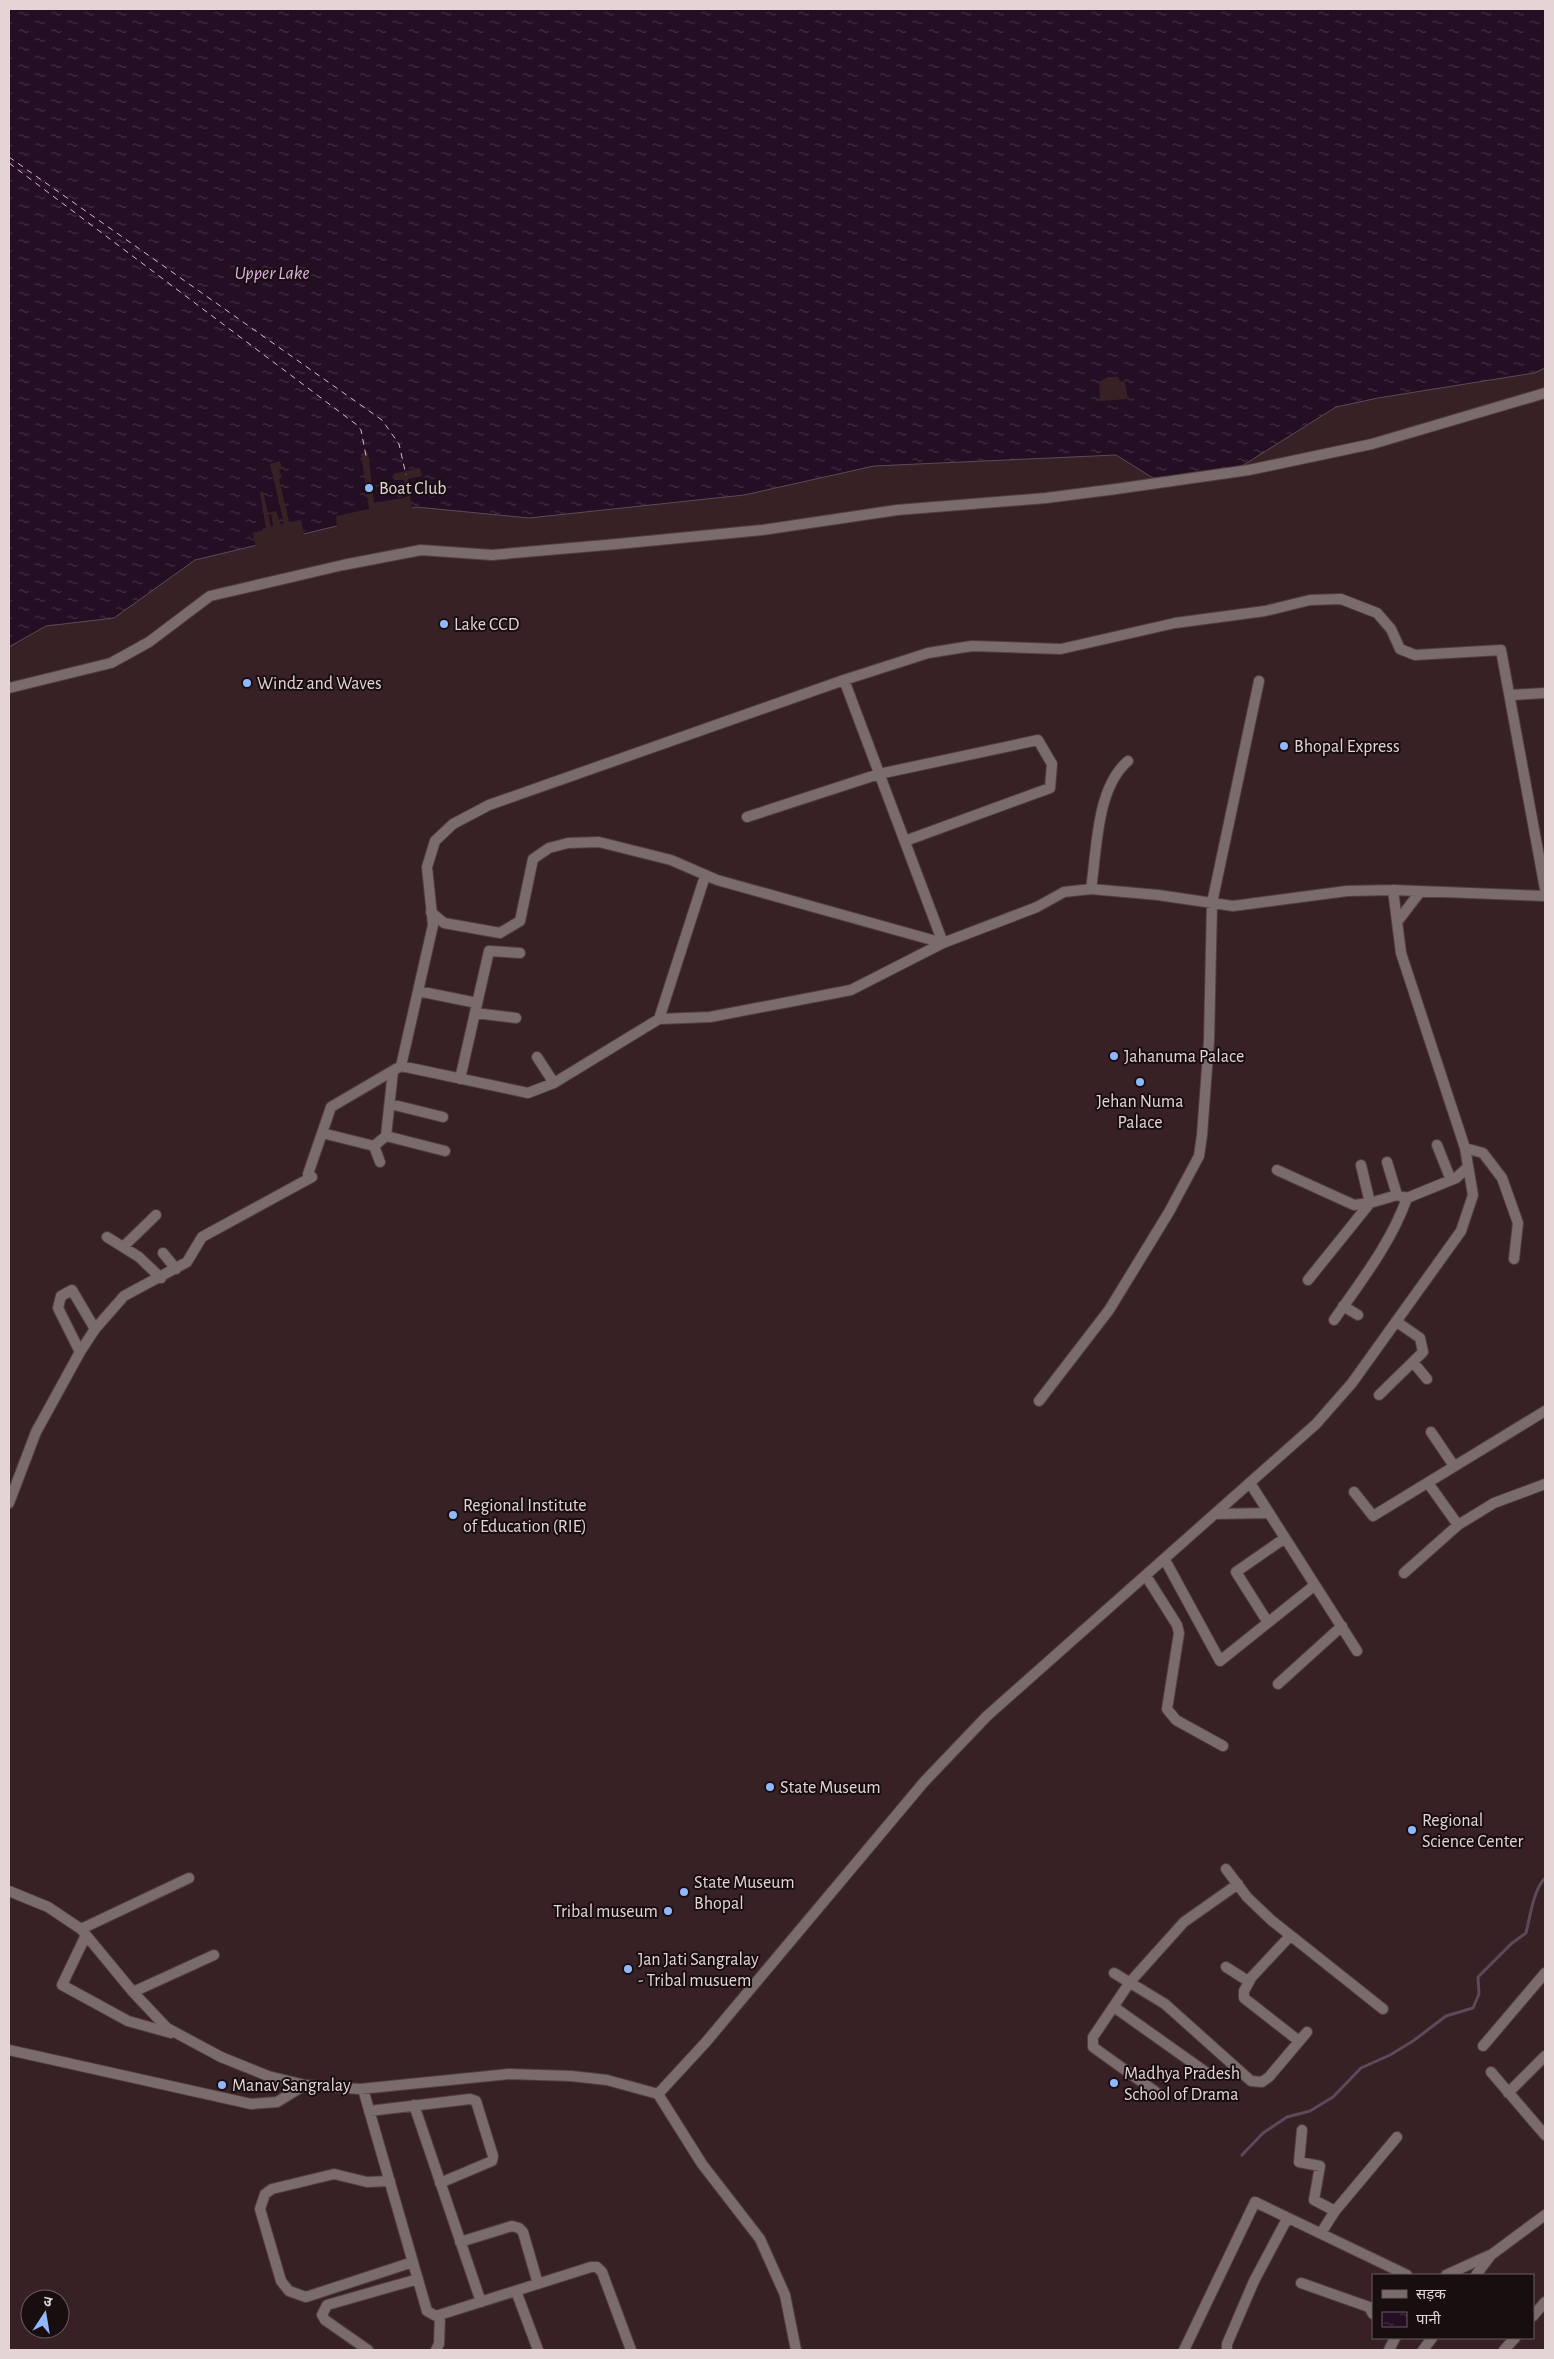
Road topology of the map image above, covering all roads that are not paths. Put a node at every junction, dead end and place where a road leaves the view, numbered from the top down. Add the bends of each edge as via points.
1 (1545, 394) edge
2 (844, 680) junction
3 (1259, 681) dead end
4 (9, 688) edge
5 (1545, 693) edge
6 (1511, 695) junction
7 (1128, 761) dead end
8 (879, 774) junction
9 (747, 816) dead end
10 (905, 841) junction
11 (705, 876) junction
12 (1091, 889) junction
13 (1545, 889) edge
14 (1393, 890) junction
15 (1420, 892) junction
16 (1545, 896) edge
17 (1212, 903) junction
18 (431, 912) junction
19 (1397, 922) junction
20 (943, 943) junction
21 (520, 954) dead end
22 (418, 991) junction
23 (476, 1008) junction
24 (516, 1018) dead end
25 (659, 1019) junction
26 (537, 1057) dead end
27 (397, 1069) junction
28 (460, 1078) junction
29 (554, 1084) junction
30 (390, 1104) junction
31 (443, 1117) dead end
32 (322, 1134) junction
33 (386, 1136) junction
34 (1437, 1145) dead end
35 (374, 1146) junction
36 (1465, 1148) junction
37 (445, 1151) dead end
38 (380, 1162) dead end
39 (1388, 1162) dead end
40 (1361, 1165) dead end
41 (1468, 1167) junction
42 (1276, 1170) dead end
43 (1451, 1180) junction
44 (1402, 1197) junction
45 (1370, 1203) junction
46 (156, 1215) dead end
47 (107, 1237) dead end
48 (123, 1247) junction
49 (163, 1253) dead end
50 (1514, 1259) dead end
51 (176, 1270) junction
52 (161, 1278) junction
53 (1308, 1280) dead end
54 (1343, 1306) junction
55 (1358, 1315) dead end
56 (1334, 1320) dead end
57 (1397, 1322) junction
58 (95, 1329) junction
59 (80, 1352) junction
60 (1413, 1362) junction
61 (1427, 1379) dead end
62 (1379, 1395) dead end
63 (1039, 1401) dead end
64 (1545, 1411) edge
65 (1431, 1432) dead end
66 (1454, 1466) junction
67 (1250, 1483) junction
68 (1428, 1483) junction
69 (1545, 1484) edge
70 (1354, 1492) dead end
71 (9, 1503) edge
72 (1269, 1513) junction
73 (1215, 1514) junction
74 (1458, 1525) junction
75 (1285, 1538) junction
76 (1164, 1560) junction
77 (1404, 1573) dead end
78 (1146, 1576) junction
79 (1315, 1585) junction
80 (1267, 1621) junction
81 (1342, 1626) junction
82 (1357, 1651) dead end
83 (1278, 1684) dead end
84 (1223, 1746) dead end
85 (1226, 1869) dead end
86 (189, 1878) dead end
87 (1238, 1884) junction
88 (9, 1891) edge
89 (84, 1932) junction
90 (1290, 1936) junction
91 (214, 1954) dead end
92 (1226, 1967) dead end
93 (1114, 1972) dead end
94 (1545, 1973) edge
95 (1250, 1980) junction
96 (1130, 1982) junction
97 (133, 1992) junction
98 (1114, 2007) junction
99 (1383, 2009) dead end
100 (1307, 2032) dead end
101 (177, 2035) junction
102 (1299, 2042) junction
103 (1483, 2046) dead end
104 (9, 2050) edge
105 (1545, 2056) edge
106 (1491, 2072) dead end
107 (1207, 2073) dead end
108 (305, 2085) junction
109 (363, 2089) junction
110 (1508, 2093) junction
111 (658, 2094) junction
112 (1160, 2094) dead end
113 (414, 2106) junction
114 (370, 2111) junction
115 (1302, 2130) dead end
116 (1545, 2134) edge
117 (1397, 2136) dead end
118 (390, 2181) junction
119 (440, 2183) junction
120 (1335, 2211) junction
121 (1545, 2215) edge
122 (1287, 2219) junction
123 (1322, 2233) junction
124 (460, 2242) junction
125 (1491, 2255) junction
126 (413, 2262) junction
127 (1405, 2274) edge
128 (1448, 2274) edge
129 (1477, 2274) edge
130 (418, 2279) junction
131 (1301, 2283) dead end
132 (538, 2284) junction
133 (516, 2291) junction
134 (481, 2302) junction
135 (1545, 2302) edge
136 (1372, 2312) edge
137 (440, 2315) junction
138 (1534, 2315) edge
139 (1431, 2339) edge
140 (1514, 2339) edge
141 (368, 2350) edge
142 (436, 2350) edge
143 (538, 2350) edge
144 (631, 2350) edge
145 (796, 2350) edge
146 (1184, 2350) edge
147 (1227, 2350) edge
148 (1423, 2350) edge
149 (1504, 2350) edge

1 - 4 street via 1372,444 1249,470 1116,490 898,510 762,530 492,555 421,550 210,596 149,642 111,663
2 - 6 street via 928,653 972,646 1061,650 1175,623 1265,611 1310,600 1341,599 1377,613 1400,649 1406,653 1501,650
2 - 8 street
2 - 18 street via 489,804 453,824 435,840 427,867
3 - 17 street
5 - 6 street
6 - 13 street
7 - 12 street via 1105,794
8 - 9 street
8 - 10 street
8 - 10 street via 1038,740 1052,764 1050,788
10 - 20 street
11 - 18 street via 670,860 608,844 568,843 549,848 533,859 520,921 500,933 444,923
11 - 20 street
11 - 25 street
12 - 17 street
12 - 20 street via 1064,892 1037,907
14 - 15 street
14 - 17 street via 1347,891 1233,906
14 - 19 street
15 - 16 street
15 - 19 street
17 - 63 street via 1209,1041 1199,1156 1109,1310
18 - 22 street via 432,925
19 - 36 street via 1401,953
20 - 25 street via 851,990 710,1017
21 - 23 street via 489,951
22 - 23 street
22 - 27 street
23 - 24 street
23 - 28 street
25 - 29 street
26 - 29 street
27 - 28 street
27 - 30 street
27 - 32 street via 331,1108
28 - 29 street via 528,1093
30 - 31 street
30 - 33 street
32 - 35 street
32 - 51 street via 308,1174 312,1177 202,1237 187,1262
33 - 35 street
33 - 37 street
34 - 43 street
35 - 38 street
36 - 41 street
36 - 50 street via 1482,1153 1502,1178 1518,1223
39 - 44 street
40 - 45 street
41 - 43 street
41 - 57 street via 1473,1195 1461,1231
42 - 45 street via 1354,1205
43 - 44 street
44 - 45 street
44 - 54 street via 1395,1227
45 - 53 street
46 - 48 street
47 - 48 street
48 - 52 street
49 - 51 street
51 - 52 street
52 - 58 street via 124,1296
54 - 55 street
54 - 56 street
57 - 60 street via 1420,1338 1423,1352
57 - 67 street via 1316,1424
58 - 59 street
58 - 59 street via 72,1290 60,1296 58,1308
59 - 71 street via 36,1432
60 - 61 street
60 - 62 street
64 - 66 street
65 - 66 street
66 - 68 street
67 - 72 street
67 - 73 street
68 - 70 street via 1372,1516
68 - 74 street
69 - 74 street via 1494,1503
72 - 73 street
72 - 75 street
73 - 76 street
74 - 77 street
75 - 79 street
75 - 80 street via 1236,1572
76 - 78 street
76 - 80 street via 1220,1661
78 - 84 street via 1180,1633 1167,1709 1176,1720
78 - 111 street via 987,1716 924,1782 706,2042
79 - 80 street
79 - 81 street
81 - 82 street
81 - 83 street
85 - 87 street
86 - 89 street
87 - 90 street via 1247,1897
87 - 96 street via 1184,1922
88 - 89 street via 48,1907
89 - 97 street
89 - 101 street via 62,1985 128,2021
90 - 95 street
90 - 99 street
91 - 97 street
92 - 95 street via 1244,1980
93 - 96 street
94 - 103 street
95 - 102 street via 1244,1998
96 - 98 street
96 - 102 street via 1164,2004 1251,2081 1262,2082 1269,2077
97 - 101 street
98 - 107 street
98 - 112 street via 1093,2037 1093,2047
100 - 102 street
101 - 108 street via 268,2076
104 - 108 street via 251,2104 277,2102
105 - 110 street
106 - 110 street
108 - 109 street
109 - 111 street via 509,2074 607,2080
109 - 114 street
110 - 116 street
111 - 145 street via 702,2164 760,2239 785,2295
113 - 114 street
113 - 119 street
113 - 119 street via 470,2099 480,2107 492,2161
114 - 118 street
115 - 120 street via 1299,2162 1320,2166 1314,2200
117 - 120 street
118 - 126 street
118 - 126 street via 367,2182 334,2174 272,2189 265,2194 260,2209 281,2281 297,2295 306,2297
119 - 124 street
120 - 123 street
121 - 125 street
122 - 123 street
122 - 146 street via 1254,2202
122 - 147 street via 1254,2280 1226,2344
123 - 127 street
124 - 132 street via 512,2226 520,2228
124 - 134 street
125 - 128 street
125 - 129 street
126 - 130 street
130 - 137 street via 427,2310
130 - 141 street via 327,2304 322,2315 325,2320
131 - 136 street via 1369,2307
132 - 133 street
132 - 144 street via 591,2267 597,2268 602,2272
133 - 134 street
133 - 143 street
134 - 137 street
135 - 138 street
137 - 142 street
139 - 148 street
140 - 149 street

